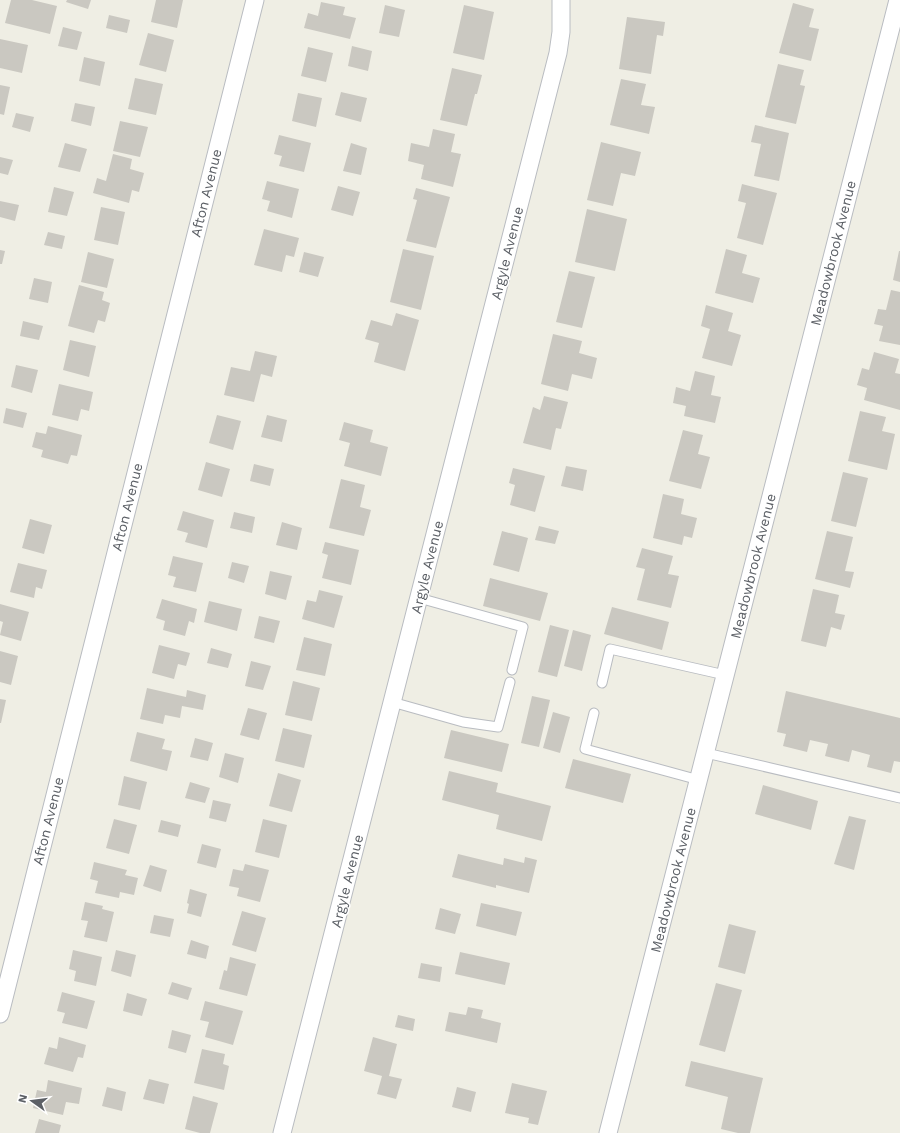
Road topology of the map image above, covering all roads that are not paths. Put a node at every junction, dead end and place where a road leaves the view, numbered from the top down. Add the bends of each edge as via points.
1 (255, 0) edge
2 (561, 0) edge
3 (898, 0) edge
4 (419, 598) junction
5 (512, 670) dead end
6 (725, 676) junction
7 (510, 682) dead end
8 (602, 683) dead end
9 (392, 702) junction
10 (594, 713) dead end
11 (706, 752) junction
12 (698, 780) junction
13 (900, 798) edge
14 (0, 1014) edge
15 (282, 1133) edge
16 (608, 1133) edge

1 - 14 street, Afton Avenue
2 - 4 street, Argyle Avenue via 558,53
3 - 6 street, Meadowbrook Avenue
4 - 5 lane via 523,627
4 - 9 street, Argyle Avenue
6 - 8 lane via 610,649
6 - 11 street, Meadowbrook Avenue
7 - 9 lane via 498,727 463,722
9 - 15 street, Argyle Avenue
10 - 12 lane via 585,749
11 - 12 street, Meadowbrook Avenue
11 - 13 lane
12 - 16 street, Meadowbrook Avenue

